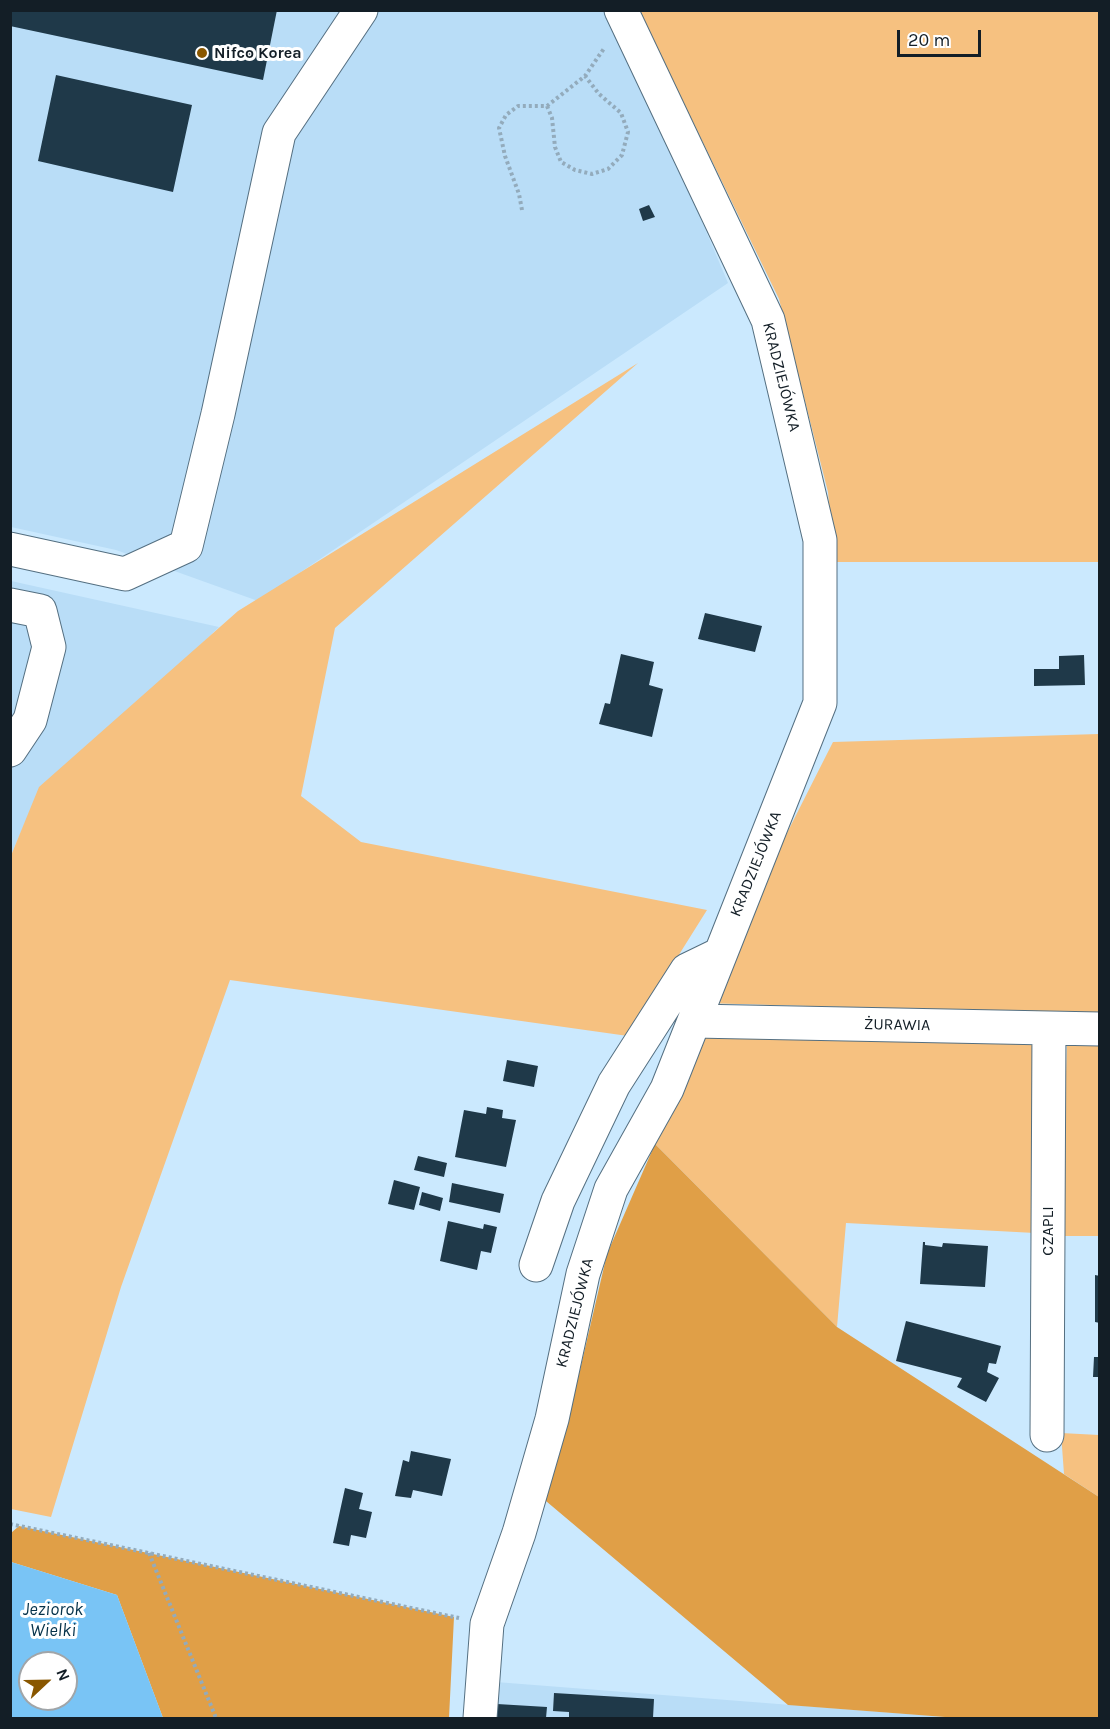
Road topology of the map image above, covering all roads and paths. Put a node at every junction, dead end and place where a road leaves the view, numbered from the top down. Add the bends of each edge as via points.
1 (361, 10) edge
2 (626, 20) edge
3 (585, 76) junction
4 (547, 106) junction
5 (522, 210) dead end
6 (10, 549) edge
7 (10, 605) edge
8 (10, 750) edge
9 (720, 954) junction
10 (694, 1021) junction
11 (1049, 1028) junction
12 (1100, 1029) edge
13 (536, 1265) dead end
14 (1047, 1435) dead end
15 (10, 1524) edge
16 (149, 1553) junction
17 (487, 1624) junction
18 (216, 1719) edge
19 (480, 1719) edge

1 - 6 street via 279,133 186,546 125,574
2 - 3 path
2 - 9 street, KRADZIEJÓWKA via 768,320 820,540 820,703
3 - 4 path
3 - 4 path via 621,113 628,132 622,155 608,169 592,174 561,162
4 - 5 path via 518,106 499,128
7 - 8 street via 40,611 49,646 30,720
9 - 10 street, KRADZIEJÓWKA
9 - 13 street via 687,970 614,1084 558,1200
10 - 11 street, ŻURAWIA
10 - 17 street, KRADZIEJÓWKA via 667,1089 611,1189 583,1274 552,1419
11 - 12 street, ŻURAWIA
11 - 14 street, CZAPLI
15 - 16 path
16 - 17 path
16 - 18 path
17 - 19 street, KRADZIEJÓWKA

